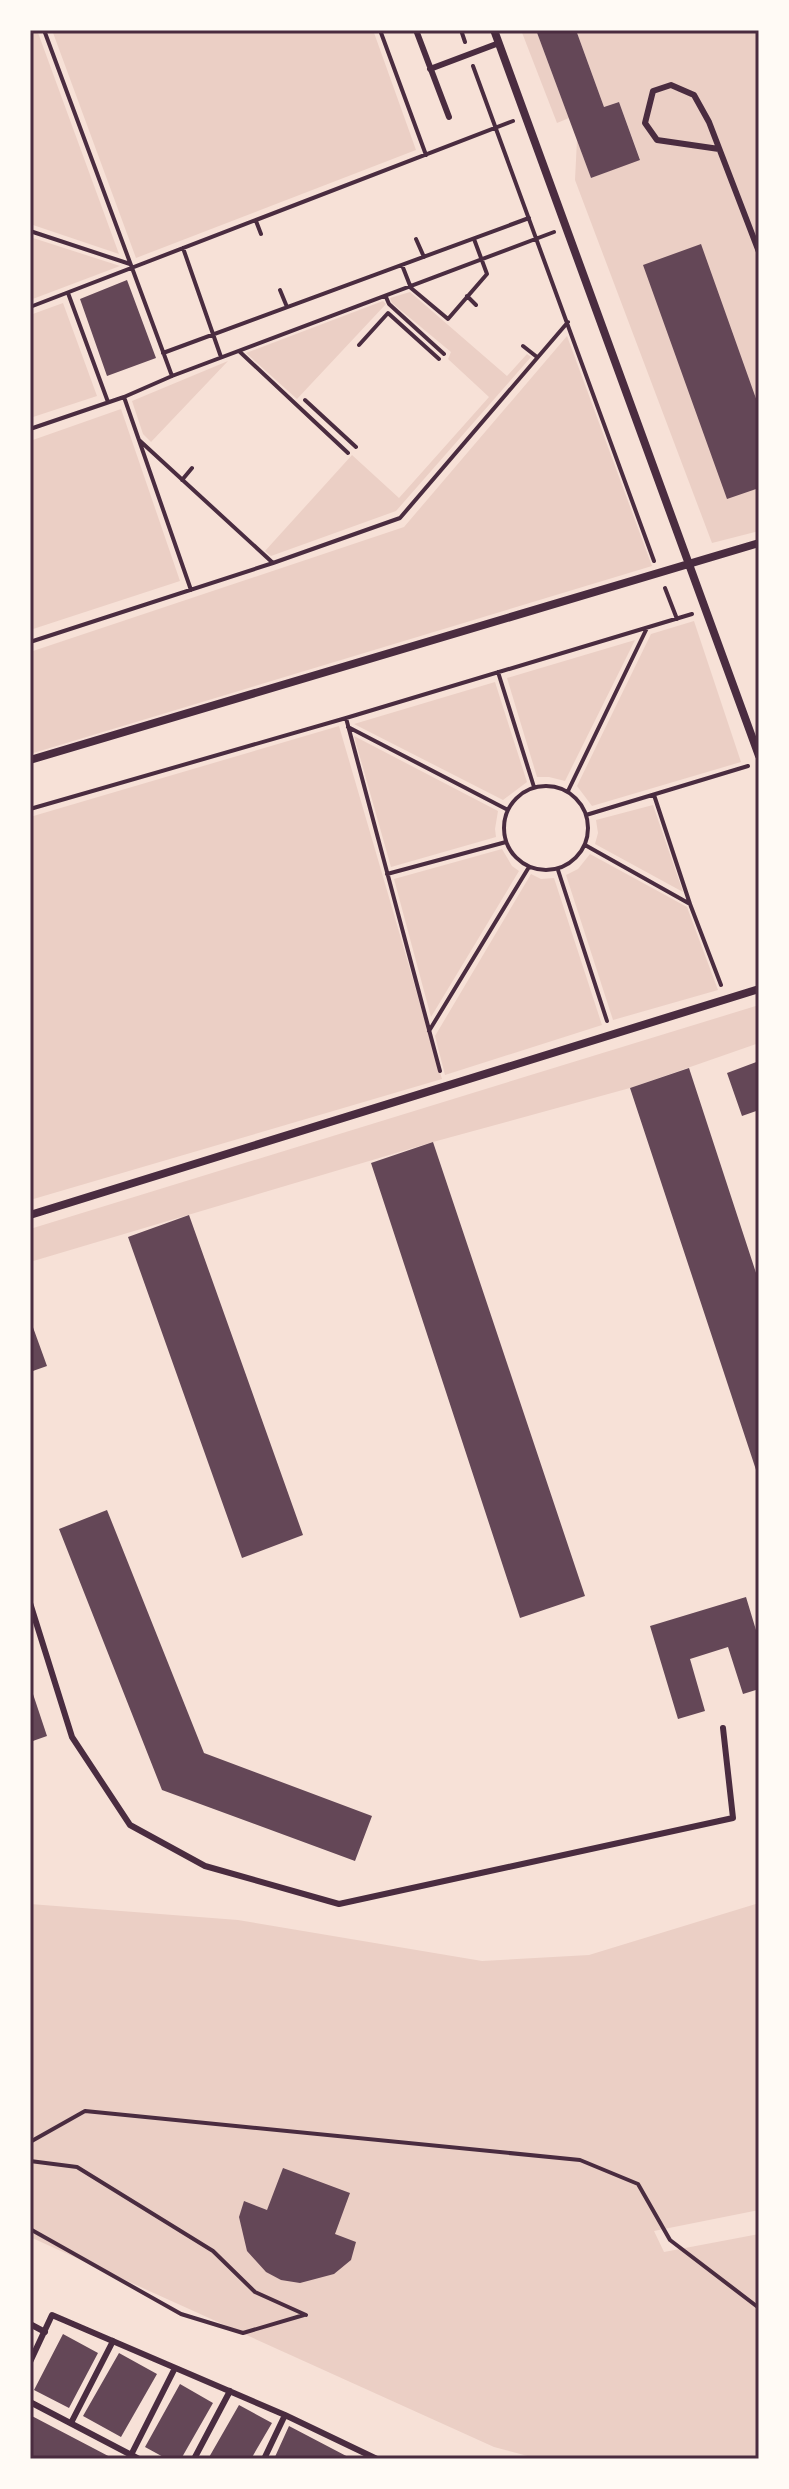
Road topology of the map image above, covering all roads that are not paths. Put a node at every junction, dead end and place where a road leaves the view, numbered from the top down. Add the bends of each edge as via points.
1 (416, 30) edge
2 (494, 30) edge
3 (499, 43) junction
4 (430, 69) junction
5 (449, 117) dead end
6 (719, 149) junction
7 (759, 252) edge
8 (759, 543) edge
9 (689, 563) junction
10 (759, 756) edge
11 (30, 760) edge
12 (759, 989) edge
13 (30, 1215) edge
14 (30, 1603) edge
15 (723, 1728) dead end
16 (30, 2324) edge
17 (45, 2332) junction
18 (113, 2341) junction
19 (30, 2362) edge
20 (175, 2368) junction
21 (230, 2391) junction
22 (30, 2402) edge
23 (285, 2415) junction
24 (71, 2423) junction
25 (131, 2455) junction
26 (139, 2459) edge
27 (194, 2459) edge
28 (264, 2459) edge
29 (377, 2459) edge

1 - 4 lane
2 - 3 street
3 - 4 lane
3 - 9 street
4 - 5 lane
6 - 6 lane via 694,95 671,85 653,91 645,123 657,140
6 - 7 lane
8 - 9 street
9 - 10 street
9 - 11 street
12 - 13 street
14 - 15 lane via 72,1737 130,1825 205,1866 339,1904 733,1818
16 - 17 lane
17 - 18 lane via 52,2315
17 - 19 lane
18 - 20 lane
18 - 24 lane
20 - 21 lane
20 - 25 lane
21 - 23 lane
21 - 27 lane
22 - 24 lane
23 - 28 lane
23 - 29 lane
24 - 25 lane
25 - 26 lane

